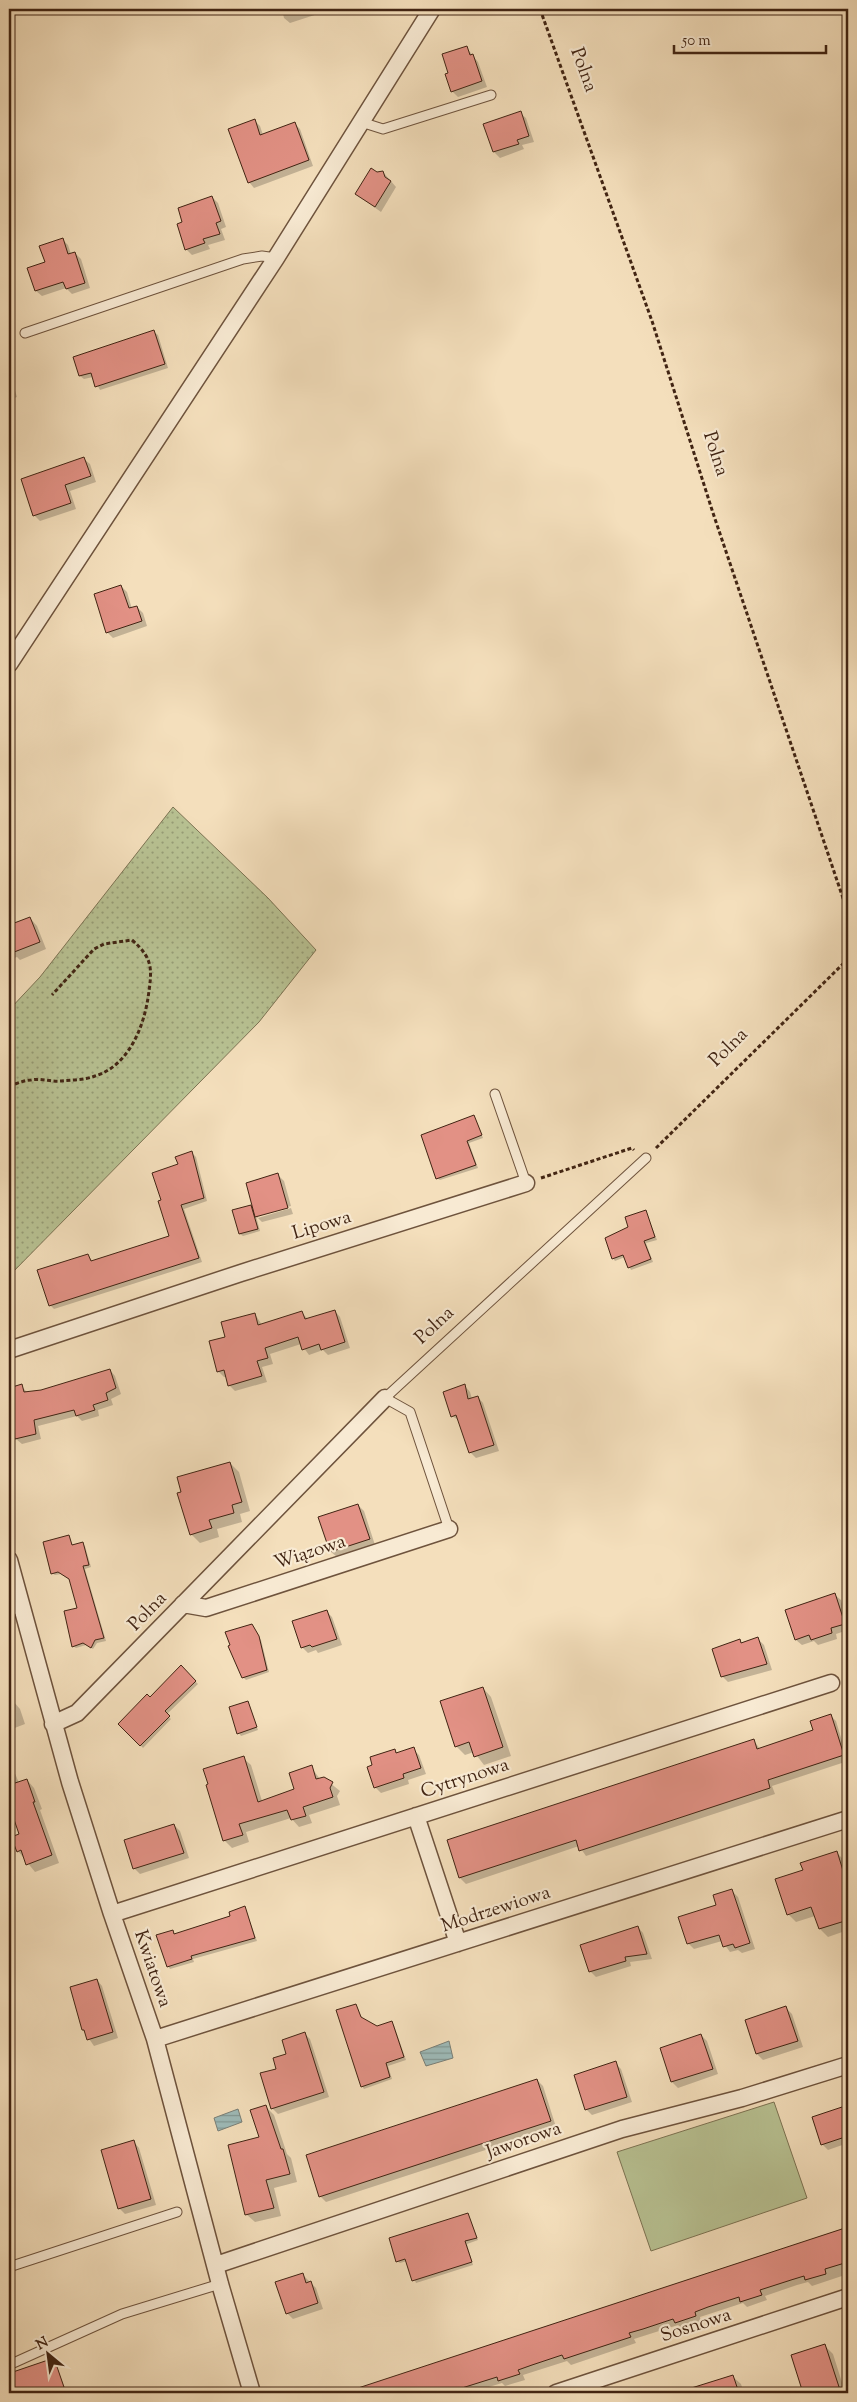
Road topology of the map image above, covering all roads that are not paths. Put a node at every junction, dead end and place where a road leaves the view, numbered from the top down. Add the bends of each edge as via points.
1 (432, 9) edge
2 (490, 95) dead end
3 (361, 122) junction
4 (276, 258) junction
5 (25, 333) dead end
6 (9, 664) edge
7 (495, 1094) dead end
8 (646, 1158) road end
9 (526, 1183) joint
10 (9, 1350) edge
11 (385, 1398) junction
12 (449, 1528) joint
13 (9, 1560) edge
14 (183, 1604) junction
15 (15, 1609) edge
16 (831, 1683) dead end
17 (54, 1724) junction
18 (416, 1816) junction
19 (848, 1819) edge
20 (112, 1914) junction
21 (458, 1943) junction
22 (155, 2039) junction
23 (848, 2065) edge
24 (177, 2212) dead end
25 (216, 2266) junction
26 (9, 2267) edge
27 (220, 2284) junction
28 (848, 2297) edge
29 (9, 2365) edge
30 (252, 2393) edge
31 (556, 2393) edge

1 - 3 street
2 - 3 lane via 383,129
3 - 4 street
4 - 5 lane via 242,259
4 - 6 street
7 - 9 lane
8 - 11 lane, Polna
9 - 10 street, Lipowa
11 - 12 lane via 410,1412
11 - 14 street, Polna
12 - 14 street, Wiązowa via 206,1608
13 - 15 street, Kwiatowa
14 - 17 street, Polna via 77,1713
15 - 17 street, Kwiatowa
16 - 18 street, Cytrynowa
17 - 20 street, Kwiatowa
18 - 20 street, Cytrynowa
18 - 21 street
19 - 21 street, Modrzewiowa
20 - 22 street, Kwiatowa
21 - 22 street, Modrzewiowa
22 - 25 street, Kwiatowa
23 - 25 street, Jaworowa via 742,2098 622,2129
24 - 26 lane
25 - 27 street, Kwiatowa
27 - 29 lane via 122,2314
27 - 30 street, Kwiatowa
28 - 31 street, Sosnowa

